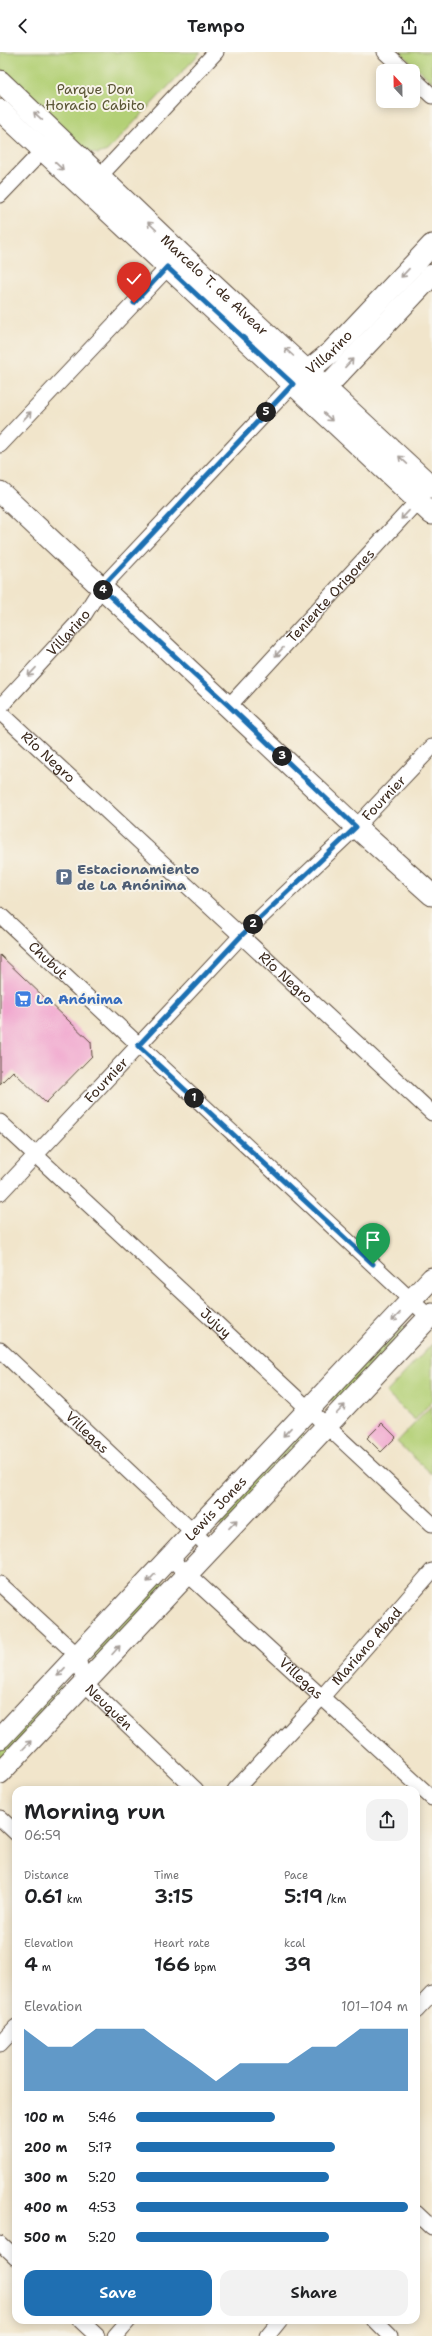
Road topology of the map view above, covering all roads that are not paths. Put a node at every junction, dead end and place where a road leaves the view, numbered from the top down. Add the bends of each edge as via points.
1 (216, 52) edge
2 (385, 52) edge
3 (398, 64) edge
4 (0, 81) edge
5 (420, 85) edge
6 (432, 96) edge
7 (0, 110) edge
8 (57, 135) junction
9 (42, 151) junction
10 (100, 176) junction
11 (0, 195) edge
12 (432, 245) edge
13 (174, 260) junction
14 (432, 275) edge
15 (308, 369) junction
16 (293, 384) junction
17 (319, 395) junction
18 (0, 445) edge
19 (0, 492) edge
20 (428, 497) edge
21 (101, 588) junction
22 (229, 706) junction
23 (0, 707) edge
24 (0, 712) edge
25 (432, 747) edge
26 (356, 827) junction
27 (432, 895) edge
28 (0, 915) edge
29 (242, 935) junction
30 (138, 1046) junction
31 (432, 1113) edge
32 (0, 1122) edge
33 (35, 1155) junction
34 (0, 1193) edge
35 (432, 1278) edge
36 (412, 1300) junction
37 (431, 1316) edge
38 (0, 1350) edge
39 (309, 1409) junction
40 (327, 1424) junction
41 (432, 1524) edge
42 (194, 1533) junction
43 (210, 1548) junction
44 (170, 1558) junction
45 (432, 1571) edge
46 (187, 1573) junction
47 (0, 1584) edge
48 (77, 1655) junction
49 (85, 1684) junction
50 (322, 1697) junction
51 (0, 1738) edge
52 (0, 1773) edge
53 (192, 1786) edge
54 (239, 1786) edge
55 (419, 1786) edge
56 (420, 1787) edge
57 (432, 1798) edge
58 (0, 1818) edge
59 (12, 1829) edge
60 (420, 2217) edge
61 (432, 2228) edge
62 (0, 2243) edge
63 (12, 2254) edge
64 (84, 2324) edge
65 (126, 2324) edge
66 (277, 2324) edge
67 (378, 2324) edge
68 (97, 2336) edge
69 (115, 2336) edge
70 (267, 2336) edge
71 (390, 2336) edge

1 - 10 street
2 - 3 street
8 -> 4 main road, Marcelo T. de Alvear
5 - 6 street
7 - 9 main road, Marcelo T. de Alvear
8 - 9 street
8 - 10 main road, Marcelo T. de Alvear
9 - 11 street
9 -> 13 main road, Marcelo T. de Alvear
13 -> 10 main road, Marcelo T. de Alvear
12 -> 15 main road, Villarino via 331,352
15 -> 13 main road, Marcelo T. de Alvear
13 - 16 main road, Marcelo T. de Alvear
18 -> 13 street
17 -> 14 main road, Villarino
15 - 16 main road, Villarino
15 - 17 main road, Marcelo T. de Alvear
16 - 17 main road, Marcelo T. de Alvear
16 - 21 street, Villarino
17 - 20 main road, Marcelo T. de Alvear
19 - 21 main road
20 -> 22 street, Teniente Origones
21 - 22 main road
21 -> 23 street, Villarino via 82,618
22 - 26 main road
24 - 29 street, Río Negro
25 - 26 street, Fournier
26 - 27 main road
26 - 29 street, Fournier
28 - 30 street, Chubut
29 - 30 street, Fournier
29 - 31 street, Río Negro
30 - 33 street, Fournier
30 - 36 street, Chubut
32 - 33 street, Jujuy
33 - 34 street, Fournier
33 - 39 street, Jujuy
35 - 36 main road, Lewis Jones
36 - 37 street, Chubut
36 -> 39 main road, Lewis Jones
40 -> 37 main road, Lewis Jones
38 - 42 street, Villegas
39 - 40 street, Jujuy
39 -> 42 main road, Lewis Jones
40 - 41 street, Jujuy
43 -> 40 main road, Lewis Jones
42 - 43 street, Villegas
42 - 44 main road, Lewis Jones
43 - 46 main road, Lewis Jones
44 - 46 street, Villegas
44 -> 48 main road, Lewis Jones
45 - 50 street, Mariano Abad
49 -> 46 main road, Lewis Jones
46 - 50 street, Villegas
47 - 48 street
48 - 49 street, Neuquén
48 -> 51 main road, Lewis Jones
52 -> 49 main road, Lewis Jones
49 - 53 street, Neuquén
50 - 54 street, Mariano Abad
50 - 55 street, Villegas
56 - 57 street, Villegas
58 - 59 street
60 - 61 street
62 - 63 street
64 - 68 street
65 - 69 street
66 - 70 street
67 - 71 street

